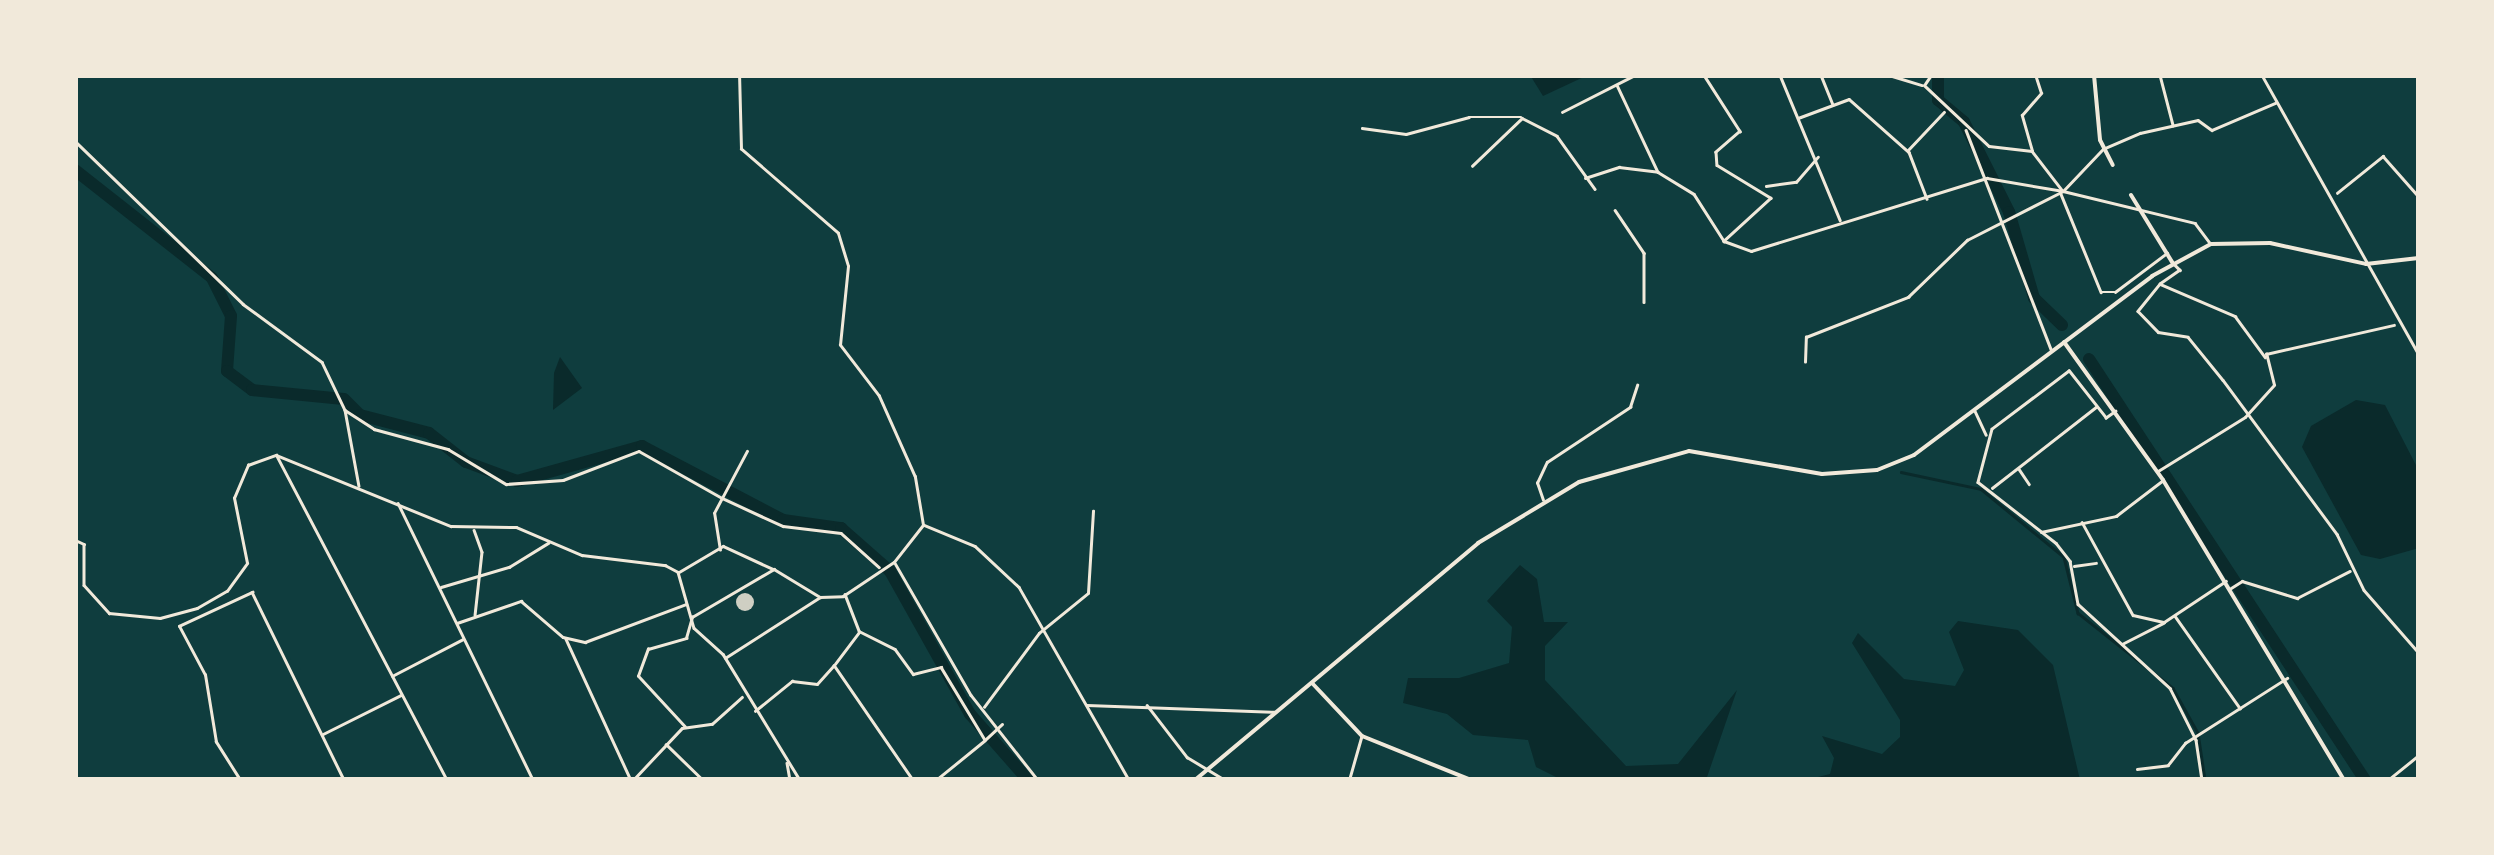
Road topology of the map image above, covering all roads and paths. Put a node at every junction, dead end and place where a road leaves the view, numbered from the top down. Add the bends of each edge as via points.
1 (739, 75) edge
2 (1636, 75) edge
3 (1704, 75) edge
4 (1780, 75) edge
5 (1821, 75) edge
6 (1890, 75) edge
7 (1931, 75) edge
8 (2035, 75) edge
9 (2094, 75) edge
10 (2160, 75) edge
11 (2262, 75) edge
12 (1616, 84) junction
13 (1924, 85) junction
14 (2276, 103) junction
15 (1833, 105) junction
16 (1945, 111) junction
17 (1562, 112) dead end
18 (1522, 118) junction
19 (1798, 118) junction
20 (2173, 126) junction
21 (1362, 128) dead end
22 (1966, 130) junction
23 (75, 141) edge
24 (2103, 149) junction
25 (2032, 151) junction
26 (1906, 152) junction
27 (1819, 156) junction
28 (2113, 165) dead end
29 (1472, 166) dead end
30 (1658, 172) junction
31 (1585, 178) junction
32 (1987, 178) junction
33 (1764, 188) junction
34 (1595, 189) dead end
35 (2062, 192) junction
36 (2131, 195) dead end
37 (2335, 195) junction
38 (2419, 197) edge
39 (1928, 201) junction
40 (2138, 206) junction
41 (1615, 210) dead end
42 (1840, 220) junction
43 (2006, 221) junction
44 (1724, 241) junction
45 (2211, 244) junction
46 (2167, 253) junction
47 (2419, 258) edge
48 (2172, 262) junction
49 (2366, 264) junction
50 (2160, 284) junction
51 (1644, 302) dead end
52 (2396, 324) junction
53 (2064, 342) junction
54 (2052, 350) junction
55 (2419, 355) edge
56 (2265, 357) junction
57 (1804, 362) dead end
58 (1636, 385) dead end
59 (2098, 406) junction
60 (1975, 409) junction
61 (345, 410) junction
62 (2116, 412) junction
63 (2247, 414) junction
64 (1988, 437) junction
65 (747, 451) dead end
66 (276, 455) junction
67 (2018, 468) junction
68 (2160, 470) junction
69 (2163, 480) junction
70 (2029, 484) dead end
71 (359, 488) junction
72 (1992, 488) junction
73 (722, 498) junction
74 (1543, 500) junction
75 (397, 502) junction
76 (1092, 512) dead end
77 (2082, 522) junction
78 (923, 525) junction
79 (473, 528) junction
80 (2041, 532) junction
81 (75, 540) edge
82 (550, 542) junction
83 (720, 550) junction
84 (2097, 562) junction
85 (892, 563) junction
86 (2072, 566) junction
87 (880, 568) junction
88 (774, 569) junction
89 (2352, 570) junction
90 (678, 572) junction
91 (478, 577) junction
92 (2226, 580) junction
93 (2232, 586) junction
94 (440, 587) junction
95 (227, 591) junction
96 (844, 594) junction
97 (820, 597) junction
98 (233, 599) junction
99 (688, 604) junction
100 (476, 615) junction
101 (2174, 615) junction
102 (692, 617) junction
103 (2164, 622) junction
104 (458, 623) junction
105 (859, 631) junction
106 (1039, 633) junction
107 (465, 638) junction
108 (565, 638) junction
109 (2122, 644) junction
110 (2419, 653) edge
111 (725, 658) junction
112 (834, 665) junction
113 (392, 676) junction
114 (2287, 678) junction
115 (1312, 683) junction
116 (403, 694) junction
117 (744, 696) junction
118 (1146, 704) junction
119 (1086, 706) junction
120 (983, 708) junction
121 (2240, 709) junction
122 (755, 712) junction
123 (1278, 712) junction
124 (1002, 724) junction
125 (685, 727) junction
126 (322, 735) junction
127 (1362, 736) junction
128 (985, 740) junction
129 (2196, 740) junction
130 (665, 743) junction
131 (2419, 754) edge
132 (787, 760) junction
133 (1211, 767) junction
134 (2137, 769) dead end
135 (240, 780) edge
136 (344, 780) edge
137 (447, 780) edge
138 (534, 780) edge
139 (632, 780) edge
140 (703, 780) edge
141 (790, 780) edge
142 (800, 780) edge
143 (913, 780) edge
144 (936, 780) edge
145 (1038, 780) edge
146 (1129, 780) edge
147 (1195, 780) edge
148 (1225, 780) edge
149 (1349, 780) edge
150 (1471, 780) edge
151 (2202, 780) edge
152 (2344, 780) edge
153 (2388, 780) edge

1 - 78 street via 741,150 836,227 848,266 840,345 879,396 915,478
2 - 12 street
3 - 33 street via 1740,132 1716,152 1718,165
4 - 19 street
5 - 15 street
6 - 13 street
7 - 13 street
8 - 25 street via 2041,93 2022,115
9 - 24 main road
10 - 20 street
11 - 14 street
12 - 17 street
12 - 30 street
13 - 16 street
14 - 20 street via 2212,130 2198,120
14 - 37 street
15 - 19 street
15 - 26 street via 1850,99
16 - 22 street
16 - 26 street
18 - 21 street via 1469,117 1406,134
18 - 29 street
18 - 31 street via 1557,136
19 - 27 street
20 - 24 street
22 - 25 street via 1990,146
22 - 32 street
23 - 61 street via 243,304 322,362
24 - 28 main road
24 - 35 street
25 - 35 street
26 - 39 street
27 - 33 street via 1796,182 1774,179
27 - 42 street
30 - 31 street via 1618,167
30 - 44 street via 1694,194
31 - 34 street
32 - 35 street
32 - 39 street
32 - 43 street
33 - 44 street via 1770,200
35 - 40 street
35 - 43 street
35 - 46 street via 2100,292 2115,292
36 - 40 main road
37 - 38 street via 2384,156
37 - 49 street
39 - 42 street
40 - 45 street via 2202,226
40 - 46 main road
41 - 51 street via 1644,253
42 - 44 street via 1751,251
43 - 54 street via 2035,326
43 - 57 street via 1967,240 1908,297 1806,337
45 - 48 main road
45 - 49 main road via 2270,243
46 - 48 main road
47 - 49 main road
48 - 50 street via 2180,270
48 - 53 main road
49 - 52 street
50 - 56 street via 2235,316
50 - 63 street via 2138,311 2158,332 2188,337
52 - 55 street
52 - 56 street
53 - 54 main road
53 - 62 main road
54 - 60 main road
56 - 63 street via 2274,385
58 - 74 street via 1630,407 1546,462 1537,482
59 - 62 street via 2106,418
59 - 64 street via 2069,372
59 - 67 street
60 - 64 street
60 - 74 main road via 1878,470 1822,474 1689,451 1618,466
61 - 71 street
61 - 73 street via 374,429 448,449 506,484 563,480 639,451
62 - 68 main road
63 - 68 street
63 - 89 street via 2337,534
64 - 72 street via 1978,482
65 - 73 street
66 - 71 street
66 - 95 street via 248,465 234,498 250,549
66 - 113 street
67 - 70 street
67 - 72 street
68 - 69 main road
69 - 77 street via 2116,516
69 - 92 main road
71 - 75 street
72 - 80 street
73 - 83 street via 714,513
73 - 87 street via 784,526 841,534
74 - 115 main road
75 - 79 street
75 - 94 street
76 - 106 street via 1091,586 1062,622
77 - 80 street
77 - 84 street
78 - 85 street
78 - 106 street via 975,546 1020,586
79 - 82 street via 516,527
79 - 91 street
80 - 86 street
81 - 95 street via 84,544 84,585 109,613 160,618
82 - 90 street
82 - 91 street
83 - 88 street
83 - 90 street
84 - 86 street
84 - 103 street via 2129,613
85 - 87 street
85 - 120 street
86 - 109 street via 2078,604
87 - 96 street
88 - 97 street
88 - 102 street
89 - 93 street via 2297,598 2242,581
89 - 110 street
90 - 99 street
91 - 94 street
91 - 100 street
92 - 93 main road
92 - 101 street
93 - 114 main road
94 - 104 street
95 - 98 street
96 - 97 street
96 - 105 street
97 - 111 street
98 - 126 street via 252,592
98 - 135 street via 179,626 206,675 216,742
99 - 102 street
99 - 108 street via 585,642
100 - 104 street
100 - 108 street via 521,602
101 - 103 street
101 - 121 street
102 - 111 street
102 - 125 street via 686,638 648,649 638,670
103 - 109 street
104 - 107 street
105 - 112 street
105 - 128 street via 895,649 913,674 941,668
106 - 119 street
106 - 120 street
107 - 113 street
107 - 138 street
108 - 139 street
109 - 129 street via 2170,688
111 - 117 street
112 - 122 street via 817,684 792,681
112 - 143 street
113 - 116 street
114 - 121 street
114 - 152 main road
115 - 123 main road
115 - 127 main road
116 - 126 street
116 - 137 street
117 - 122 street
117 - 125 street via 712,724
118 - 119 street
118 - 123 street
118 - 133 street via 1157,727
119 - 146 street
120 - 124 street
121 - 129 street
122 - 132 street
123 - 133 main road
124 - 128 street
124 - 145 street
125 - 130 street
126 - 136 street
127 - 149 street
127 - 150 main road
128 - 144 street
129 - 134 street via 2168,765
129 - 151 street
130 - 139 street
130 - 140 street
131 - 153 street
132 - 141 street
132 - 142 street
133 - 147 main road
133 - 148 street

